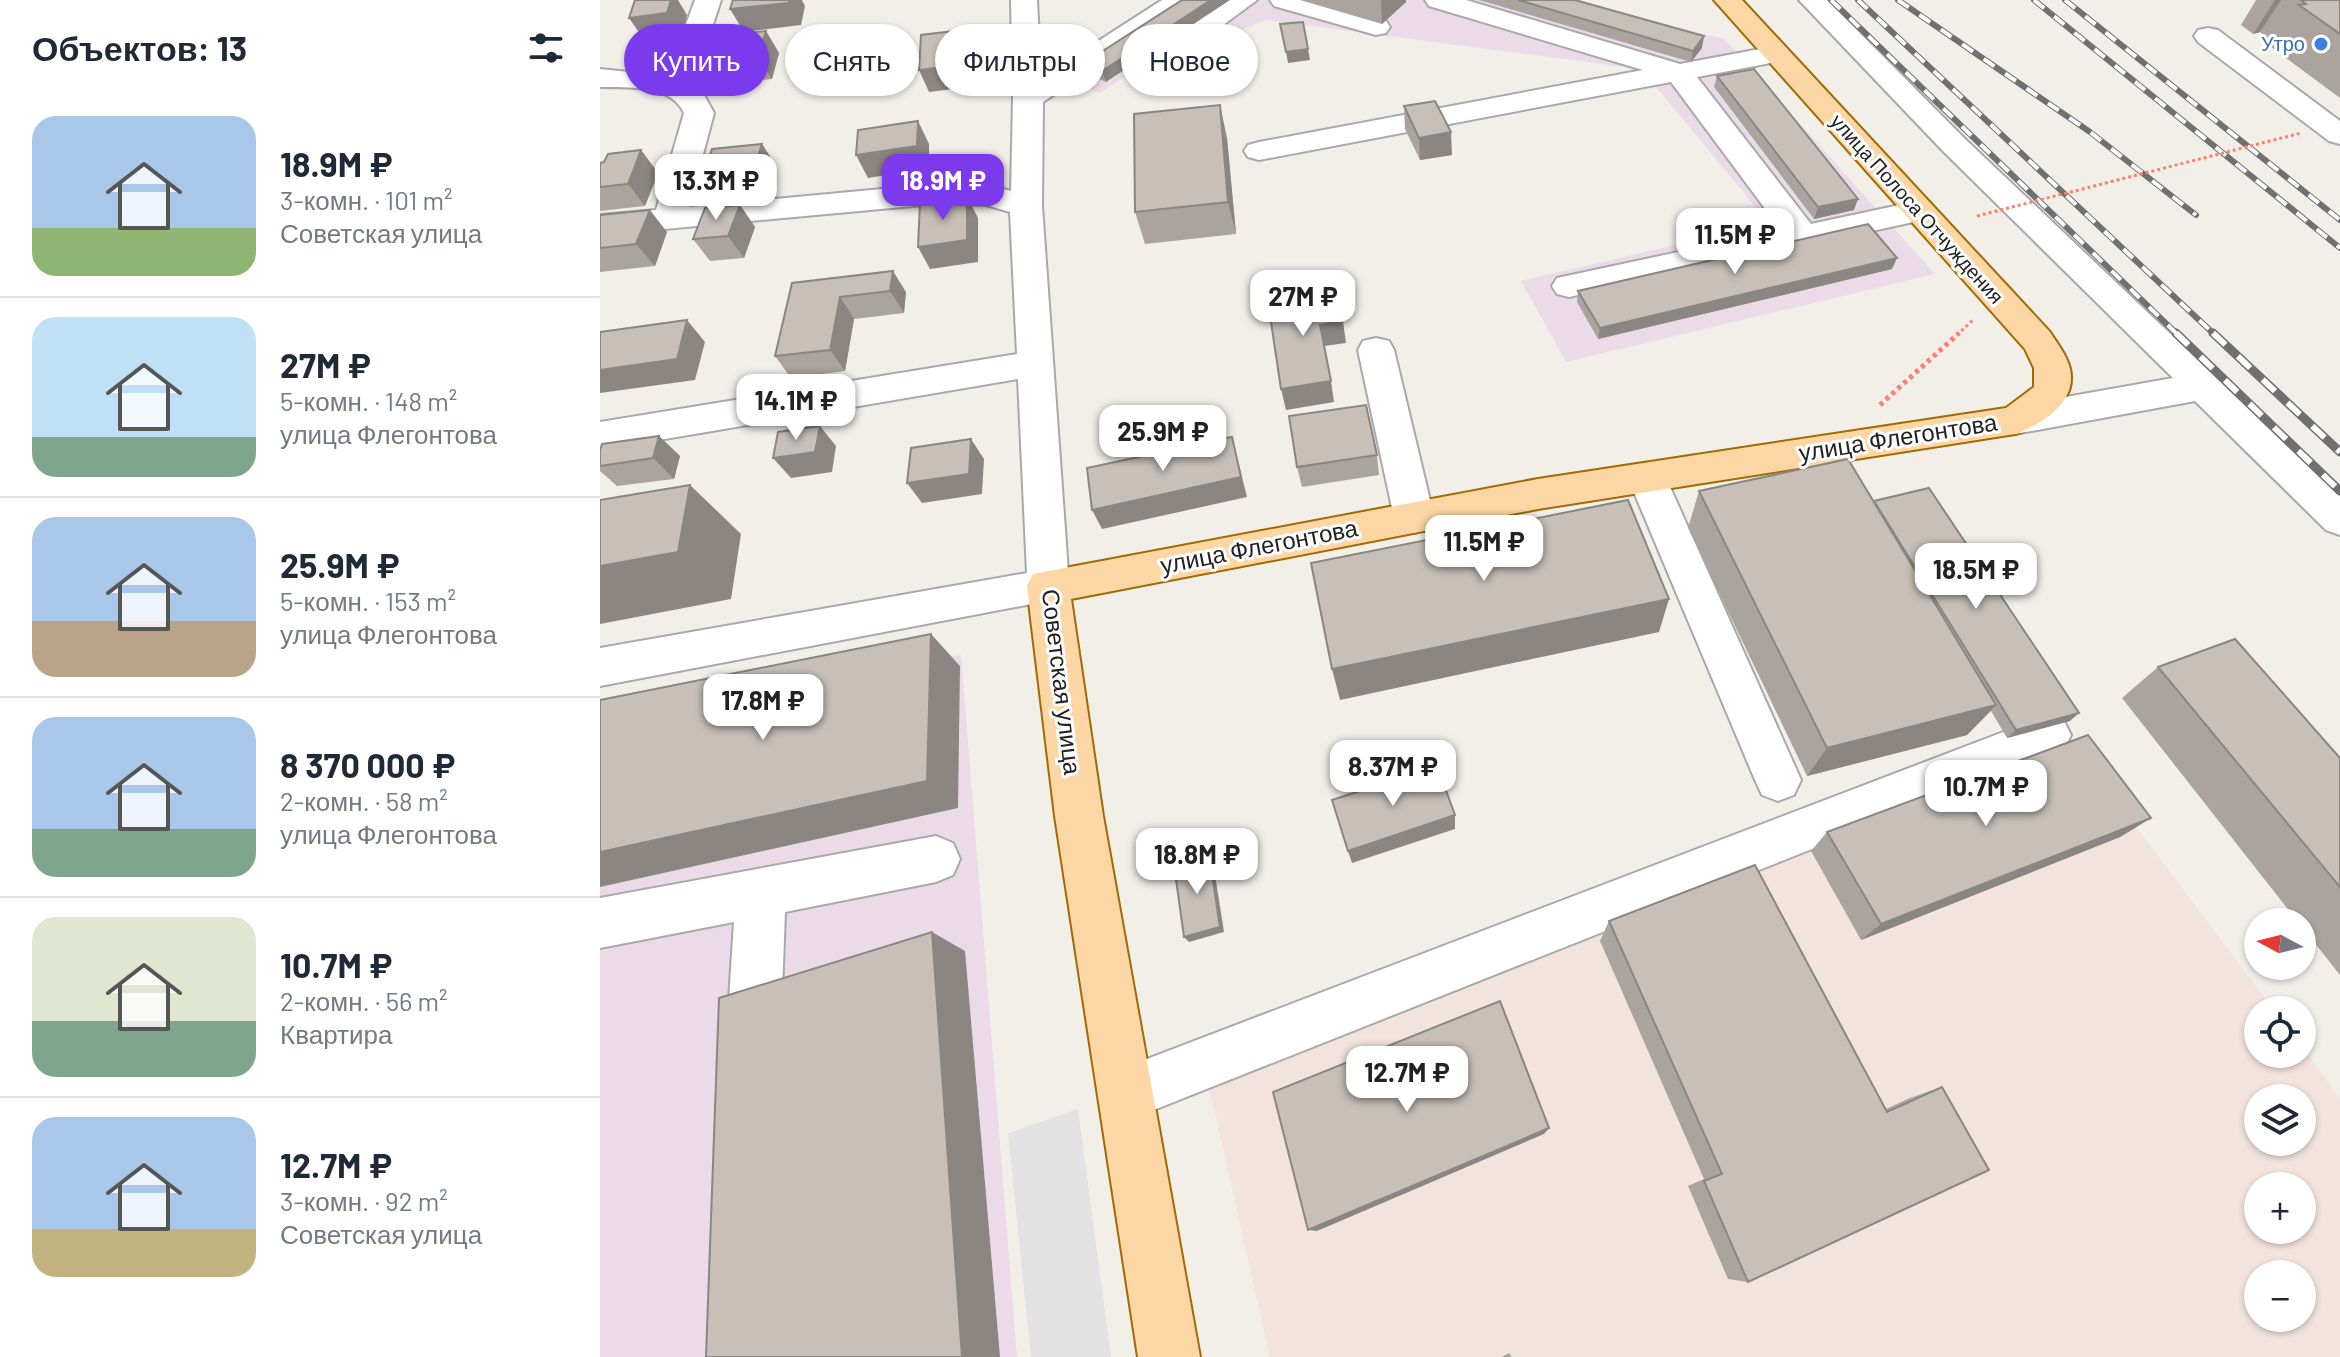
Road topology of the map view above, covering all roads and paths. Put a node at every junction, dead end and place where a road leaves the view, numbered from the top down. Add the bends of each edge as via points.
1 (708, 0) edge
2 (1024, 0) edge
3 (1180, 0) edge
4 (1244, 0) edge
5 (1283, 0) edge
6 (1438, 0) edge
7 (1727, 0) edge
8 (1812, 0) edge
9 (700, 24) edge
10 (1209, 24) edge
11 (1376, 27) dead end
12 (2208, 36) dead end
13 (1702, 40) edge
14 (1770, 56) junction
15 (1678, 72) junction
16 (600, 78) edge
17 (624, 81) edge
18 (689, 96) edge
19 (1028, 99) junction
20 (2301, 133) dead end
21 (2340, 135) edge
22 (1259, 151) dead end
23 (1026, 206) junction
24 (1918, 211) junction
25 (1977, 216) dead end
26 (670, 217) junction
27 (600, 225) edge
28 (1803, 236) junction
29 (1569, 286) dead end
30 (2000, 300) junction
31 (1376, 350) dead end
32 (1034, 364) junction
33 (2203, 386) junction
34 (2015, 420) junction
35 (600, 436) edge
36 (1832, 448) junction
37 (1647, 478) junction
38 (1841, 491) edge
39 (1414, 517) junction
40 (2340, 519) edge
41 (1048, 586) junction
42 (600, 667) edge
43 (2048, 735) edge
44 (1778, 780) dead end
45 (936, 859) dead end
46 (761, 892) junction
47 (600, 923) edge
48 (751, 1094) edge
49 (1126, 1094) junction
50 (1169, 1357) edge

1 - 9 street
2 - 19 street, Советская улица
3 - 19 street
4 - 10 street
5 - 11 street
6 - 15 street
7 - 14 main road, улица Полоса Отчуждения
8 - 33 street
12 - 21 street
13 - 14 street
14 - 15 street
14 - 24 main road, улица Полоса Отчуждения
15 - 22 street
15 - 28 street
16 - 17 street
18 - 26 street via 699,113
19 - 23 street, Советская улица
20 - 25 path, bridge
23 - 26 street via 961,193
23 - 32 street, Советская улица
24 - 28 street
24 - 30 main road, улица Полоса Отчуждения
26 - 27 street
28 - 29 street
30 - 34 main road, улица Полоса Отчуждения via 2038,341 2055,377 2046,401
30 - 36 path via 1907,376
31 - 39 street
32 - 35 street
32 - 41 street, Советская улица
33 - 34 street, улица Флегонтова
33 - 40 street
34 - 36 main road, улица Флегонтова
36 - 37 main road, улица Флегонтова
36 - 38 street
37 - 39 main road, улица Флегонтова
37 - 44 street
39 - 41 main road, улица Флегонтова
41 - 42 street, улица Флегонтова
41 - 49 main road, Советская улица via 1079,816
43 - 49 street
45 - 46 street
46 - 47 street
46 - 48 street
49 - 50 main road, Советская улица

